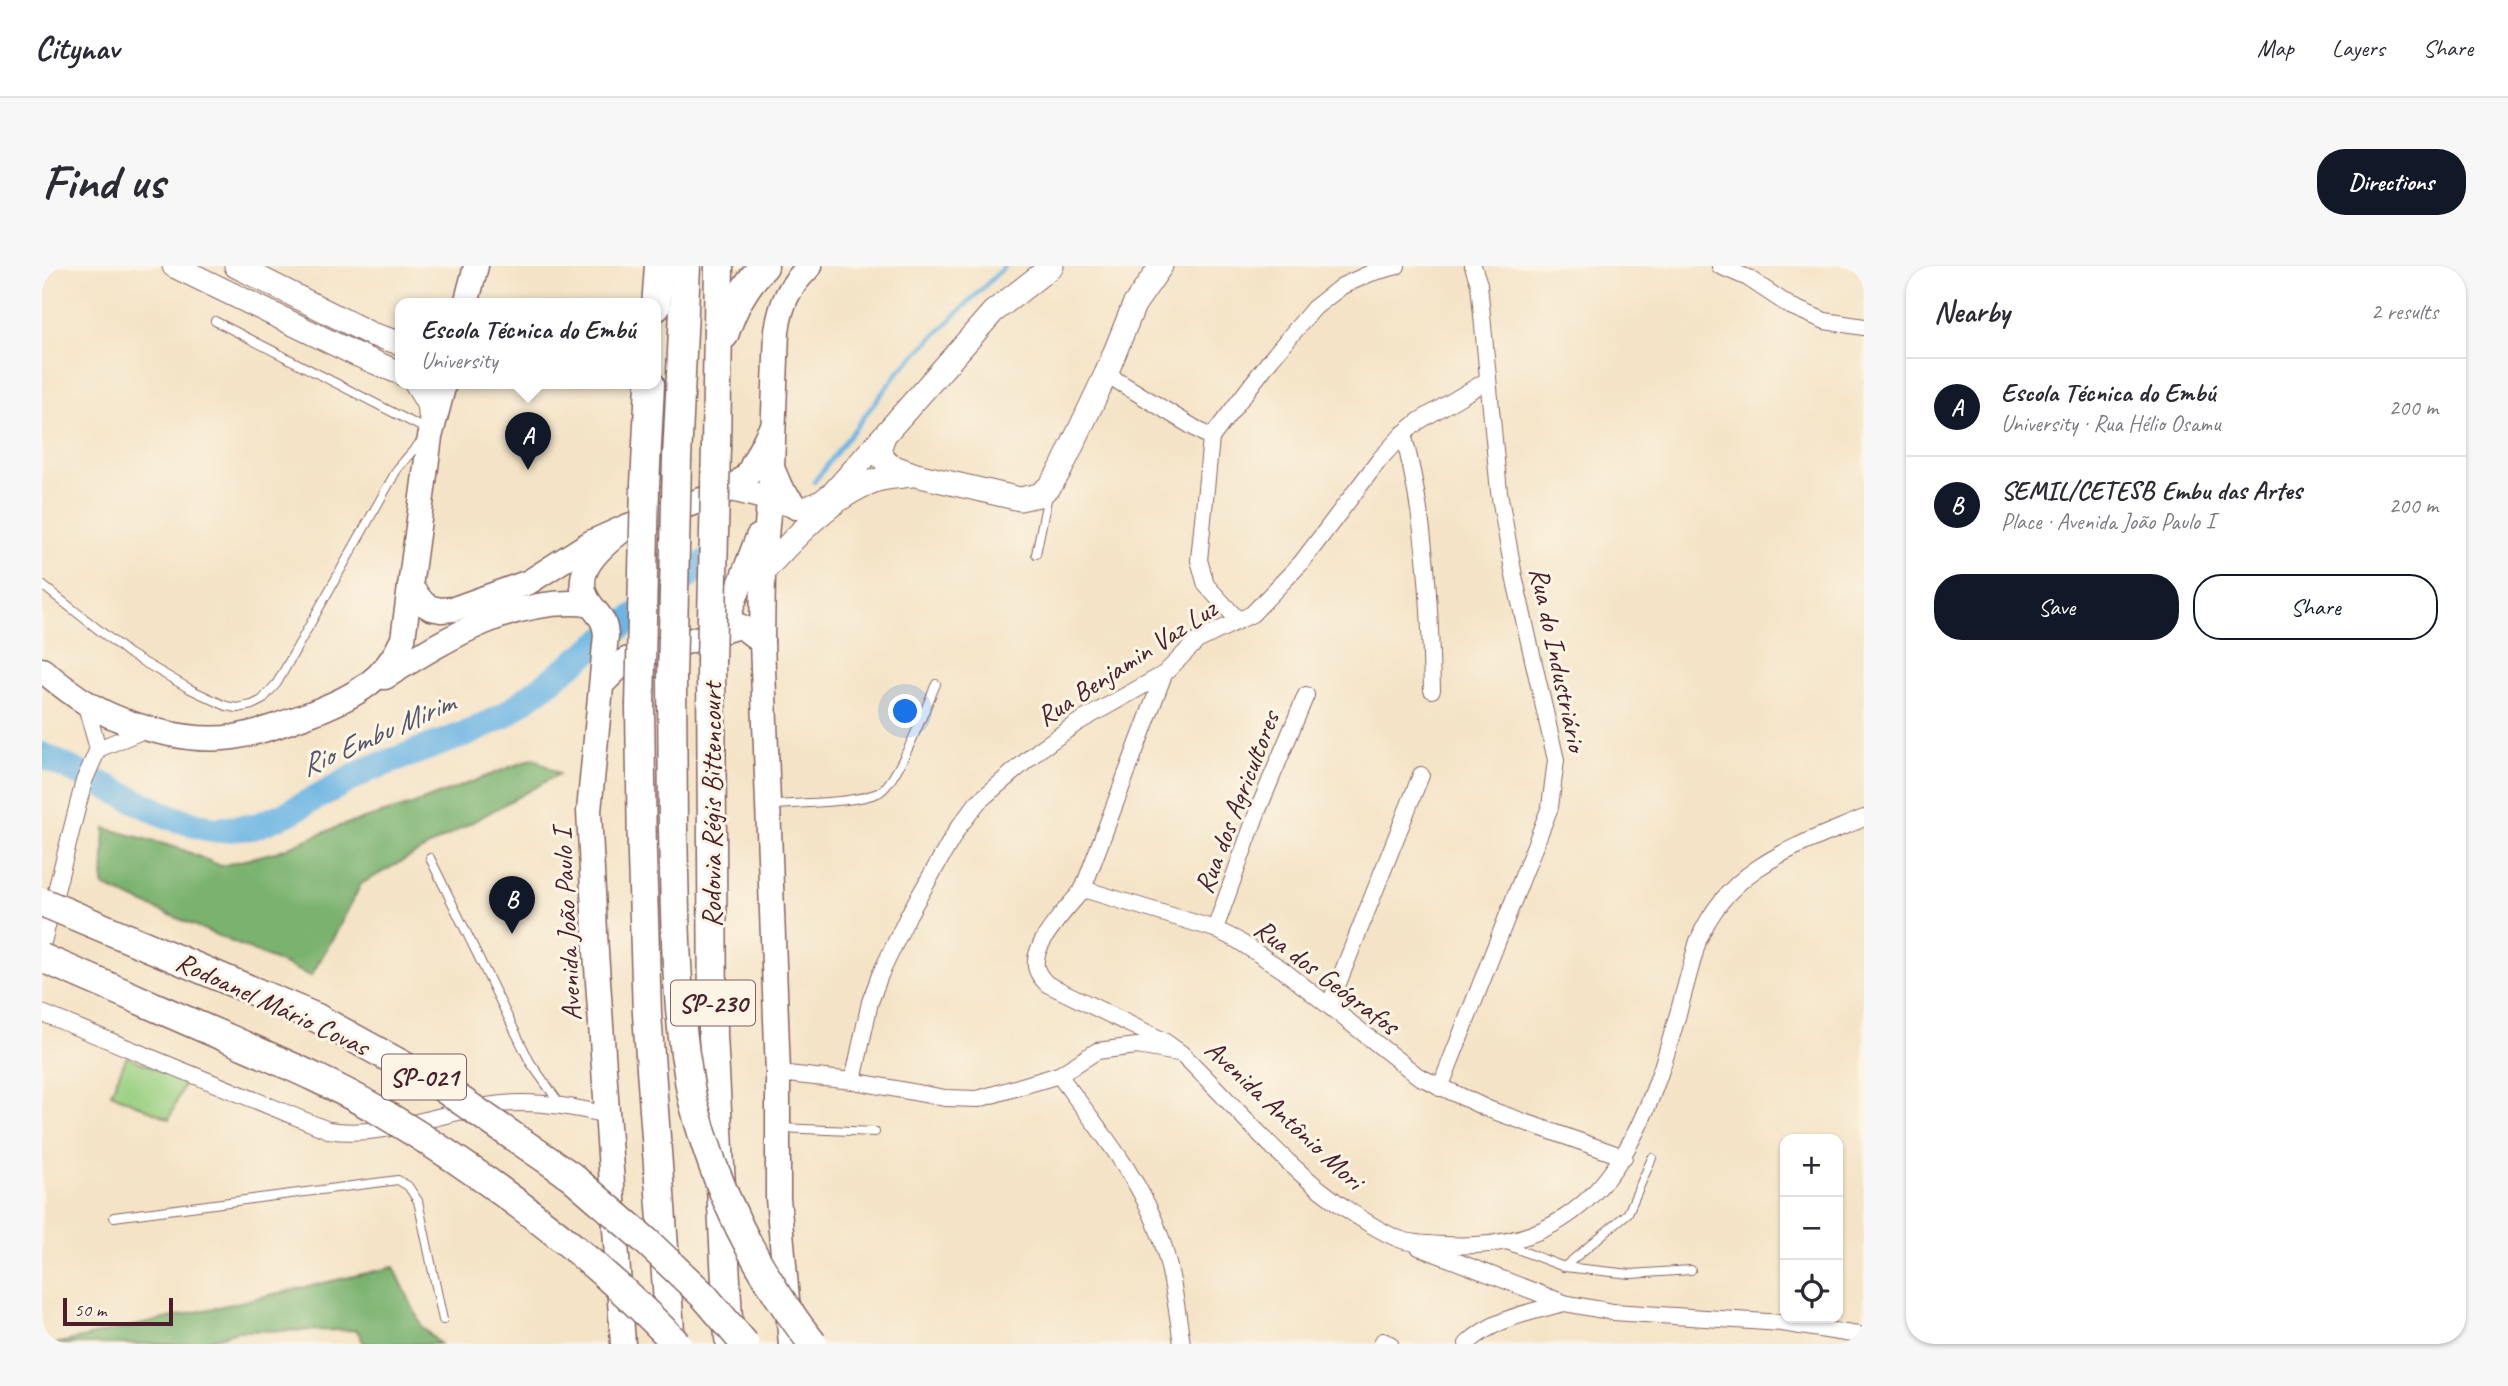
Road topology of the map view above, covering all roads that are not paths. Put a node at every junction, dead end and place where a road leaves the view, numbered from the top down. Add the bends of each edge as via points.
1 (174, 266) edge
2 (236, 266) edge
3 (476, 266) edge
4 (659, 266) edge
5 (686, 266) edge
6 (719, 266) edge
7 (764, 266) edge
8 (810, 266) edge
9 (1052, 266) edge
10 (1161, 266) edge
11 (1397, 266) edge
12 (1472, 266) edge
13 (1720, 266) edge
14 (468, 298) edge
15 (657, 298) edge
16 (215, 321) dead end
17 (1864, 327) edge
18 (395, 341) edge
19 (717, 358) junction
20 (395, 371) edge
21 (1106, 374) junction
22 (1488, 380) junction
23 (419, 389) edge
24 (650, 389) edge
25 (436, 406) edge
26 (774, 421) junction
27 (1403, 434) junction
28 (884, 436) junction
29 (1211, 438) junction
30 (772, 467) junction
31 (916, 475) junction
32 (1050, 486) junction
33 (732, 489) junction
34 (768, 502) junction
35 (796, 507) junction
36 (626, 527) junction
37 (1036, 554) dead end
38 (764, 572) junction
39 (42, 585) edge
40 (410, 587) junction
41 (590, 604) junction
42 (1238, 620) junction
43 (717, 639) junction
44 (762, 642) junction
45 (610, 646) junction
46 (42, 670) edge
47 (1164, 674) junction
48 (936, 684) dead end
49 (364, 690) junction
50 (1432, 690) dead end
51 (1306, 695) dead end
52 (85, 702) junction
53 (147, 729) junction
54 (96, 752) junction
55 (1420, 775) dead end
56 (766, 806) junction
57 (1864, 818) edge
58 (430, 858) dead end
59 (1083, 888) junction
60 (42, 902) edge
61 (1215, 929) junction
62 (42, 946) edge
63 (42, 958) edge
64 (1329, 1006) junction
65 (42, 1013) edge
66 (1181, 1054) junction
67 (778, 1073) junction
68 (1059, 1075) junction
69 (853, 1081) junction
70 (1440, 1088) junction
71 (561, 1106) junction
72 (607, 1115) junction
73 (778, 1128) junction
74 (875, 1132) dead end
75 (1624, 1157) junction
76 (1652, 1158) dead end
77 (114, 1217) dead end
78 (1403, 1241) junction
79 (1504, 1244) junction
80 (1564, 1267) junction
81 (1691, 1270) dead end
82 (1564, 1303) junction
83 (443, 1320) dead end
84 (1864, 1336) edge
85 (623, 1344) edge
86 (671, 1344) edge
87 (677, 1344) edge
88 (729, 1344) edge
89 (746, 1344) edge
90 (791, 1344) edge
91 (813, 1344) edge
92 (1182, 1344) edge
93 (1467, 1344) edge

1 - 20 main road
2 - 18 main road via 371,334
3 - 14 main road
4 - 15 highway
5 - 91 highway, bridge via 672,679 679,1009 692,1100 716,1175 749,1246
6 - 19 highway, Rodovia Régis Bittencourt / SP-230
7 - 19 highway via 744,288
8 - 26 main road via 786,294 780,310
9 - 28 main road via 993,312
10 - 21 main road via 1135,305
11 - 29 street via 1342,286 1322,301
12 - 22 street, Rua do Industriário via 1479,284
13 - 17 street via 1825,321
16 - 25 lane
19 - 43 highway, Rodovia Régis Bittencourt / SP-230, bridge
21 - 29 street
21 - 32 main road
22 - 27 street, Rua Benjamin Vaz Luz
22 - 70 street, Rua do Industriário via 1499,492 1514,576 1556,760 1550,807
23 - 25 main road via 427,402
24 - 86 highway, SP-230, bridge via 640,706 642,856
25 - 39 lane via 277,683 252,705 226,706 190,689 128,653
25 - 40 main road
26 - 30 main road
26 - 33 main road via 748,474
27 - 42 street, Rua Benjamin Vaz Luz via 1301,564 1252,614
27 - 50 street via 1418,496 1427,566
28 - 31 main road via 879,450 884,460
28 - 35 main road via 823,501 805,509
29 - 42 street via 1199,560 1206,585
30 - 34 main road
30 - 35 main road via 781,489
31 - 32 main road via 1020,499 1040,495
31 - 38 main road via 857,488 818,518
32 - 37 lane
33 - 34 main road
33 - 36 main road
34 - 35 main road
34 - 38 main road
34 - 43 main road
36 - 40 main road via 590,543 528,582 454,608 431,608
36 - 41 main road via 588,564 583,581
38 - 43 main road
38 - 44 main road
40 - 49 main road via 396,656
41 - 45 main road via 599,612
41 - 49 main road via 546,603 467,628
42 - 47 street, Rua Benjamin Vaz Luz via 1196,641
43 - 44 main road via 741,627
43 - 45 main road
43 - 88 highway, Rodovia Régis Bittencourt / SP-230 via 713,1035
44 - 56 main road
45 - 72 main road, Avenida João Paulo I via 589,811
46 - 52 main road
47 - 59 street
47 - 69 street, Rua Benjamin Vaz Luz via 1039,750 978,802 958,828 880,975
48 - 56 lane via 895,774 883,790 854,798
49 - 53 main road via 272,728 231,737 202,738
51 - 61 street, Rua dos Agricultores
52 - 53 main road
52 - 54 street
53 - 54 street
54 - 62 street via 84,781
55 - 64 street
56 - 67 main road
57 - 75 street, Avenida Antônio Mori via 1767,862 1738,882 1714,909 1699,941 1647,1111
58 - 71 lane via 530,1062
59 - 61 street, Rua dos Geógrafos
59 - 66 street via 1038,947 1035,964 1040,976 1047,984 1164,1041
60 - 89 highway, Rodoanel Mário Covas / SP-021, bridge via 317,1018 437,1084 571,1177 645,1240
61 - 64 street, Rua dos Geógrafos via 1283,970
63 - 87 highway, Rodoanel Mário Covas / SP-021, bridge via 302,1071 379,1111 542,1222 637,1302
64 - 70 street, Rua dos Geógrafos via 1396,1060
65 - 71 street via 328,1130 374,1132 494,1105
66 - 68 street, Avenida Antônio Mori via 1117,1047 1097,1051
66 - 78 street, Avenida Antônio Mori via 1317,1188
67 - 69 street, Avenida Antônio Mori
67 - 73 main road
68 - 69 street, Avenida Antônio Mori via 978,1099 945,1098
68 - 92 street via 1148,1207 1161,1239
70 - 75 street, Rua dos Geógrafos
71 - 72 street
72 - 85 main road, Avenida João Paulo I
73 - 74 lane
73 - 90 main road via 778,1198
75 - 79 street, Avenida Antônio Mori via 1561,1221
76 - 80 lane via 1628,1213
77 - 83 lane via 398,1180 418,1201
78 - 79 street, Avenida Antônio Mori
78 - 82 street
79 - 80 lane
80 - 81 lane via 1631,1274
82 - 84 street via 1627,1313 1782,1323
82 - 93 street via 1493,1326

